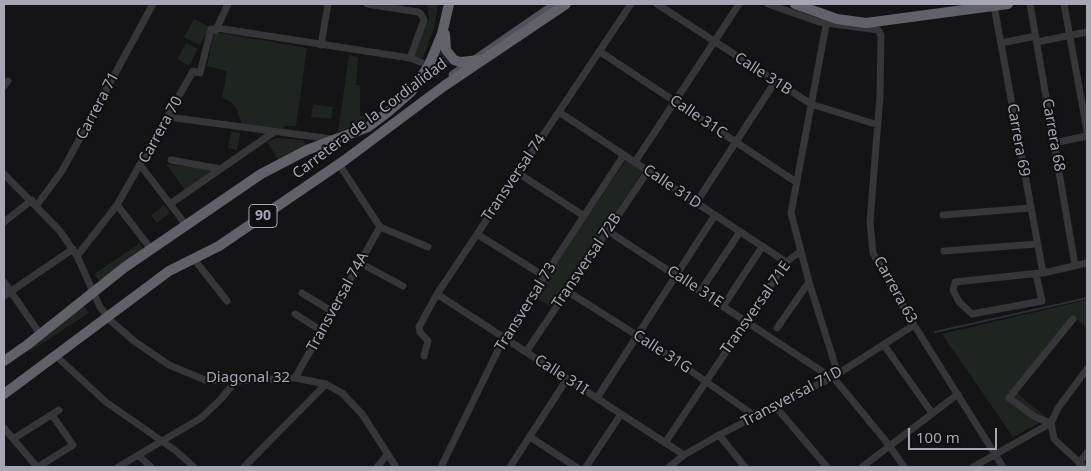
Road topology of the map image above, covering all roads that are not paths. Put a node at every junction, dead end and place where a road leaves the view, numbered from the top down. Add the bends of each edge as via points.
1 (153, 4) edge
2 (228, 4) edge
3 (328, 4) edge
4 (367, 4) edge
5 (556, 4) edge
6 (566, 4) edge
7 (631, 4) edge
8 (657, 4) edge
9 (739, 4) edge
10 (768, 4) edge
11 (795, 4) edge
12 (1008, 4) edge
13 (1030, 4) edge
14 (1064, 4) edge
15 (994, 6) junction
16 (448, 8) edge
17 (827, 20) junction
18 (878, 26) junction
19 (216, 28) junction
20 (1087, 32) edge
21 (1071, 36) junction
22 (1036, 39) junction
23 (714, 42) junction
24 (1001, 42) junction
25 (321, 45) junction
26 (599, 52) junction
27 (410, 58) junction
28 (483, 60) junction
29 (470, 61) junction
30 (429, 65) junction
31 (775, 82) junction
32 (675, 102) junction
33 (811, 104) junction
34 (414, 108) junction
35 (559, 112) junction
36 (168, 117) junction
37 (878, 125) junction
38 (1087, 131) edge
39 (274, 132) junction
40 (1087, 136) edge
41 (306, 137) junction
42 (337, 139) junction
43 (736, 142) junction
44 (1054, 143) junction
45 (307, 150) junction
46 (624, 155) junction
47 (171, 160) dead end
48 (635, 162) junction
49 (339, 164) junction
50 (141, 166) junction
51 (221, 169) junction
52 (648, 171) junction
53 (518, 173) junction
54 (5, 178) edge
55 (796, 182) junction
56 (34, 203) junction
57 (696, 203) junction
58 (170, 204) junction
59 (117, 206) junction
60 (1030, 208) junction
61 (715, 215) junction
62 (943, 215) dead end
63 (584, 216) junction
64 (4, 222) edge
65 (186, 225) junction
66 (380, 227) junction
67 (608, 230) junction
68 (740, 232) junction
69 (477, 234) junction
70 (1037, 244) junction
71 (428, 247) dead end
72 (762, 247) junction
73 (73, 249) junction
74 (151, 249) junction
75 (944, 251) dead end
76 (800, 252) junction
77 (77, 256) junction
78 (194, 259) junction
79 (786, 262) junction
80 (360, 263) junction
81 (1087, 263) edge
82 (1075, 265) junction
83 (1040, 273) junction
84 (677, 275) junction
85 (544, 276) junction
86 (4, 282) edge
87 (809, 282) junction
88 (403, 286) dead end
89 (701, 290) junction
90 (567, 291) junction
91 (11, 292) junction
92 (92, 293) junction
93 (302, 293) dead end
94 (437, 294) junction
95 (4, 296) edge
96 (227, 301) dead end
97 (724, 305) junction
98 (333, 312) junction
99 (296, 314) dead end
100 (60, 318) junction
101 (108, 318) junction
102 (1073, 319) dead end
103 (747, 322) junction
104 (914, 325) junction
105 (778, 328) dead end
106 (38, 330) junction
107 (322, 331) junction
108 (638, 335) junction
109 (504, 338) junction
110 (884, 345) junction
111 (526, 352) junction
112 (4, 354) edge
113 (56, 356) junction
114 (424, 356) dead end
115 (4, 361) edge
116 (1087, 369) edge
117 (834, 376) junction
118 (295, 378) junction
119 (567, 379) junction
120 (236, 381) junction
121 (706, 381) junction
122 (326, 384) junction
123 (4, 394) edge
124 (958, 394) junction
125 (597, 398) junction
126 (775, 406) junction
127 (59, 410) dead end
128 (932, 413) junction
129 (621, 414) junction
130 (52, 415) junction
131 (755, 416) junction
132 (1051, 423) junction
133 (4, 428) edge
134 (719, 435) junction
135 (530, 436) junction
136 (13, 439) junction
137 (163, 442) junction
138 (666, 443) junction
139 (890, 445) junction
140 (997, 453) junction
141 (1087, 453) edge
142 (388, 454) junction
143 (139, 456) junction
144 (684, 456) junction
145 (1082, 465) edge
146 (671, 466) edge
147 (38, 467) edge
148 (118, 467) edge
149 (151, 467) edge
150 (194, 467) edge
151 (244, 467) edge
152 (377, 467) edge
153 (396, 467) edge
154 (441, 467) edge
155 (510, 467) edge
156 (576, 467) edge
157 (586, 467) edge
158 (745, 467) edge
159 (827, 467) edge
160 (862, 467) edge
161 (904, 467) edge
162 (975, 467) edge
163 (1002, 467) edge

1 - 56 street, Carrera 71 via 62,171
2 - 19 street, Carrera 70
3 - 25 street
4 - 27 street via 418,12 424,18
5 - 29 main road, Carretera de la Cordialidad / 90
6 - 28 highway, 90
7 - 26 street, Transversal 74
8 - 23 street, Calle 31B
9 - 23 street
10 - 17 street
11 - 17 highway
12 - 15 highway
13 - 22 street, Carrera 68
14 - 21 street
15 - 18 highway via 899,19
15 - 24 street, Carrera 69
16 - 29 highway via 446,50 456,61
16 - 30 highway, Carretera de la Cordialidad / 90 via 442,34
17 - 18 highway
17 - 33 street, Transversal 71E
18 - 37 street, Carrera 63 via 882,41
19 - 25 street
19 - 36 street, Carrera 70 via 212,29 200,73 193,72
20 - 21 street
21 - 22 street
21 - 38 street
22 - 24 street
22 - 44 street, Carrera 68
23 - 31 street, Calle 31B
23 - 32 street
24 - 60 street, Carrera 69
25 - 27 street
26 - 32 street, Calle 31C
26 - 35 street, Transversal 74
27 - 30 street
28 - 29 highway
28 - 34 highway, 90
29 - 34 main road, Carretera de la Cordialidad / 90
30 - 42 highway, Carretera de la Cordialidad / 90 via 411,92 388,112 368,127
31 - 33 street, Calle 31B
31 - 43 street
32 - 43 street, Calle 31C
32 - 48 street
33 - 37 street, Calle 31B
33 - 55 street, Transversal 71E
34 - 49 highway, Carretera de la Cordialidad / 90
35 - 46 street, Calle 31D
35 - 53 street, Transversal 74
36 - 39 street
36 - 50 street, Carrera 70
37 - 104 street, Carrera 63 via 870,239 873,253
39 - 41 street
39 - 51 street
40 - 44 street
41 - 42 street
41 - 45 street
42 - 45 highway, Carretera de la Cordialidad / 90
43 - 55 street, Calle 31C
43 - 57 street
44 - 82 street, Carrera 68
45 - 65 highway, Carretera de la Cordialidad / 90 via 261,174
46 - 48 street, Calle 31D
46 - 63 street, Transversal 73
47 - 51 street
48 - 52 street, Calle 31D
49 - 66 street
49 - 78 highway, Carretera de la Cordialidad / 90 via 219,246
50 - 58 street
50 - 59 street, Carrera 70
51 - 58 street
52 - 57 street, Calle 31D
52 - 67 street, Transversal 72B
53 - 63 street
53 - 69 street, Transversal 74
54 - 56 street, Diagonal 32
55 - 76 street, Transversal 71E via 791,213
56 - 64 street, Carrera 71
56 - 73 street, Diagonal 32
57 - 61 street, Calle 31D
58 - 65 street
59 - 74 street
59 - 77 street, Carrera 70
60 - 62 street
60 - 70 street, Carrera 69
61 - 68 street, Calle 31D
61 - 84 street
63 - 85 street, Transversal 73
65 - 74 highway, Carretera de la Cordialidad / 90
66 - 71 street
66 - 80 street, Transversal 74A
67 - 84 street, Calle 31E
67 - 90 street, Transversal 72B
68 - 72 street, Calle 31D
68 - 89 street
69 - 85 street
69 - 94 street, Transversal 74
70 - 75 street
70 - 83 street, Carrera 69
72 - 79 street, Calle 31D
72 - 97 street
73 - 77 street, Diagonal 32
73 - 91 street
74 - 92 highway, Carretera de la Cordialidad / 90
76 - 79 street, Transversal 71E
76 - 87 street
77 - 92 street, Diagonal 32
78 - 96 street
78 - 101 highway, Carretera de la Cordialidad / 90 via 169,271
79 - 103 street, Transversal 71E
80 - 88 street
80 - 98 street, Transversal 74A
81 - 82 street
82 - 83 street
83 - 83 street, Carrera 69 via 1042,301 972,314 955,296 952,286 955,282
84 - 89 street, Calle 31E
84 - 108 street
85 - 109 street, Transversal 73
86 - 91 street
87 - 105 street
87 - 117 street
89 - 97 street, Calle 31E
90 - 108 street, Calle 31G
90 - 111 street, Transversal 72B
91 - 95 street
91 - 106 street
92 - 100 highway, Carretera de la Cordialidad / 90
92 - 101 street, Diagonal 32
93 - 98 street
94 - 109 street, Calle 31I
94 - 114 street, Transversal 74 via 419,327 428,341
97 - 103 street, Calle 31E
98 - 107 street, Transversal 74A
99 - 107 street
100 - 106 highway
100 - 115 highway, Carretera de la Cordialidad / 90
101 - 113 highway, Carretera de la Cordialidad / 90
101 - 120 street, Diagonal 32 via 146,350 181,371 205,380
102 - 132 street via 1009,398 1035,417
103 - 117 street, Calle 31E
103 - 121 street, Transversal 71E
104 - 110 street, Transversal 71D
104 - 124 street, Carrera 63
106 - 112 highway
107 - 118 street, Transversal 74A
108 - 121 street, Calle 31G
108 - 125 street
109 - 111 street, Calle 31I
109 - 154 street, Transversal 73
110 - 117 street, Transversal 71D
110 - 128 street
111 - 119 street, Calle 31I
113 - 123 highway, Carretera de la Cordialidad / 90
113 - 137 street via 106,402
116 - 132 street
117 - 126 street, Transversal 71D
117 - 139 street
118 - 120 street, Diagonal 32
118 - 122 street, Diagonal 32
119 - 125 street, Calle 31I
119 - 135 street
120 - 137 street via 201,418
121 - 131 street, Calle 31G
121 - 138 street, Transversal 71E
122 - 142 street, Diagonal 32 via 342,393 357,409
122 - 151 street
124 - 128 street
124 - 140 street, Carrera 63
125 - 129 street, Calle 31I
126 - 131 street, Transversal 71D
126 - 159 street
127 - 130 street
128 - 139 street
129 - 138 street, Calle 31I
129 - 157 street
130 - 136 street
130 - 147 street via 73,445
131 - 134 street, Transversal 71D
132 - 140 street
132 - 145 street via 1054,440
133 - 136 street
134 - 144 street, Transversal 71D
134 - 158 street
135 - 155 street
135 - 156 street
136 - 147 street
137 - 143 street
137 - 150 street
138 - 144 street, Calle 31I
139 - 160 street
139 - 161 street
140 - 162 street
140 - 163 street, Carrera 63
141 - 145 street
142 - 152 street
142 - 153 street, Diagonal 32
143 - 148 street
143 - 149 street
144 - 146 street, Transversal 71D

